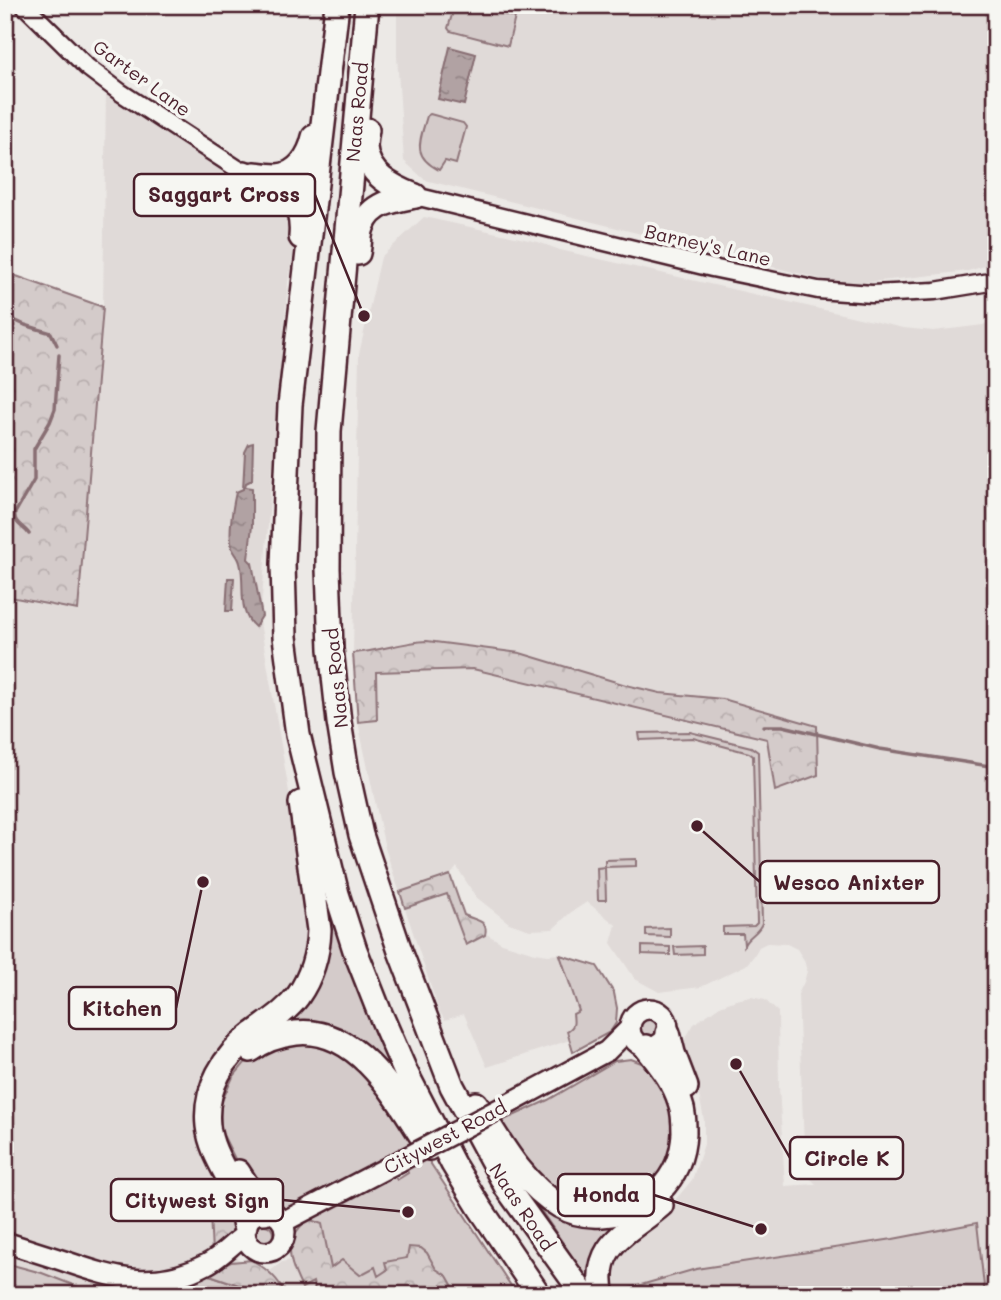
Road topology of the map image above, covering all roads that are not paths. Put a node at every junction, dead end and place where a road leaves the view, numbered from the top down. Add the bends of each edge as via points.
1 (24, 5) edge
2 (337, 5) edge
3 (367, 5) edge
4 (378, 5) edge
5 (331, 55) junction
6 (244, 173) junction
7 (415, 196) junction
8 (996, 281) edge
9 (299, 324) junction
10 (329, 431) junction
11 (285, 637) junction
12 (400, 951) junction
13 (630, 1028) junction
14 (668, 1033) junction
15 (644, 1047) junction
16 (607, 1051) junction
17 (274, 1217) junction
18 (248, 1237) junction
19 (5, 1242) edge
20 (530, 1295) edge
21 (539, 1295) edge
22 (584, 1295) edge
23 (603, 1295) edge

1 - 6 street, Garter Lane via 109,84
2 - 5 highway, Naas Road
3 - 10 highway, Naas Road
4 - 7 highway via 365,149 385,182
5 - 6 highway via 313,143 303,163 279,176
5 - 9 highway, Naas Road
6 - 9 highway via 283,191 296,204 302,225
7 - 8 street, Barney's Lane via 824,291 935,291
7 - 10 highway via 382,204 362,226
9 - 11 highway, Naas Road via 285,494
10 - 12 highway, Naas Road via 328,569 339,722 360,835
11 - 18 highway via 286,692 318,948 298,997 237,1048 211,1092 208,1127 213,1148 239,1201
11 - 21 highway, Naas Road via 298,735 355,950 405,1073 453,1164
12 - 15 highway via 439,1042 470,1096 536,1187 564,1208 594,1215 629,1210 646,1202 677,1168 683,1148 681,1102
12 - 22 highway, Naas Road via 452,1086 486,1152 506,1188
13 - 14 main road via 635,1015 649,1009 664,1016
13 - 15 main road via 633,1039
13 - 16 main road, Citywest Road
14 - 15 main road via 657,1046
14 - 23 highway via 694,1109 697,1147 692,1166 674,1195 624,1232 607,1251 599,1279
15 - 16 main road, Citywest Road
16 - 17 main road, Citywest Road, bridge via 400,1161
17 - 18 main road via 253,1216
17 - 18 main road via 285,1234 280,1246 263,1253
17 - 20 highway via 234,1165 223,1140 220,1101 237,1063 263,1041 306,1032 330,1036 376,1070
18 - 19 main road via 190,1272 153,1280 115,1278

